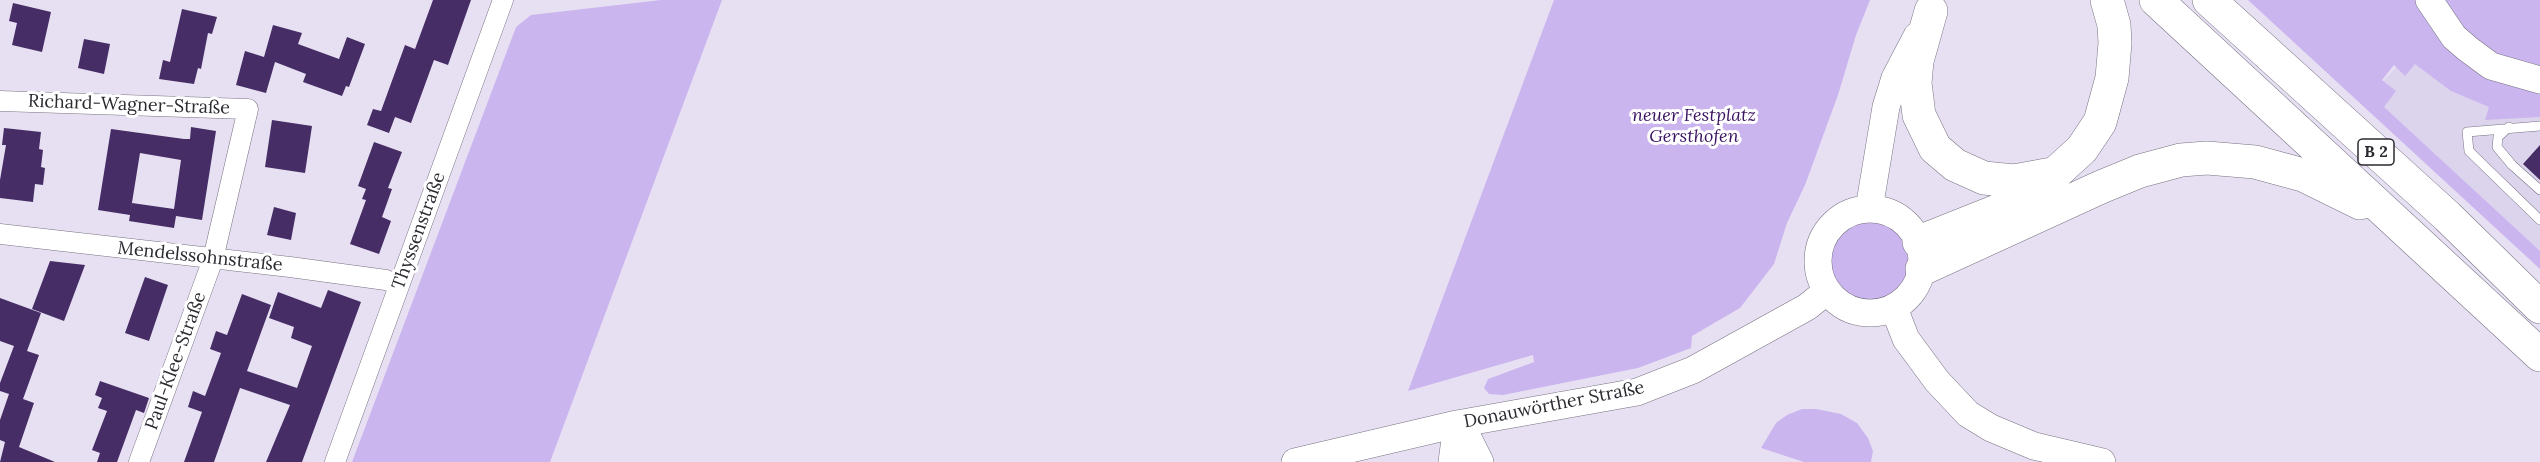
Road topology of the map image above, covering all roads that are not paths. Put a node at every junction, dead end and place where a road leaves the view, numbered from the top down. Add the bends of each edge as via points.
1 (503, 0) edge
2 (2107, 0) edge
3 (2156, 0) edge
4 (2209, 0) edge
5 (2429, 0) edge
6 (1935, 6) edge
7 (2540, 80) edge
8 (0, 101) edge
9 (2540, 126) edge
10 (2509, 128) junction
11 (2057, 173) junction
12 (2540, 190) edge
13 (1869, 209) junction
14 (2393, 220) junction
15 (2540, 220) edge
16 (0, 234) edge
17 (1920, 256) junction
18 (213, 259) junction
19 (399, 285) junction
20 (1827, 291) junction
21 (2540, 307) edge
22 (1894, 308) junction
23 (2540, 355) edge
24 (1457, 424) junction
25 (139, 462) edge
26 (334, 462) edge
27 (1295, 462) edge
28 (1452, 462) edge
29 (1480, 462) edge
30 (2102, 462) edge

1 - 19 street, Thyssenstraße
2 - 11 highway via 2115,43 2109,95 2091,137
3 - 14 highway, B 2
4 - 21 highway, B 2 via 2438,208
5 - 7 main road via 2454,37 2491,66
6 - 11 highway via 1917,61 1915,83 1918,116 1935,148 1955,165 1984,178 2014,181
6 - 13 main road via 1905,54 1892,88
8 - 18 street, Richard-Wagner-Straße via 248,109
9 - 10 lane
10 - 12 lane via 2498,137 2497,147
10 - 15 lane via 2467,132 2469,151
11 - 17 highway via 2017,203
13 - 17 main road via 1903,220
13 - 20 main road via 1843,217 1824,236 1818,263
14 - 17 highway via 2318,182 2278,168 2230,159 2181,160 2140,171
14 - 23 highway, B 2
16 - 18 street, Mendelssohnstraße
17 - 22 main road via 1920,278 1911,294
18 - 19 street, Mendelssohnstraße via 386,280
18 - 25 street, Paul-Klee-Straße
19 - 26 street, Thyssenstraße
20 - 22 main road via 1854,311 1872,314
20 - 24 main road, Donauwörther Straße via 1807,307 1693,370 1636,392
22 - 30 main road via 1906,339 1968,414 1991,429 2034,446
24 - 27 main road, Donauwörther Straße
24 - 28 main road
24 - 29 main road

